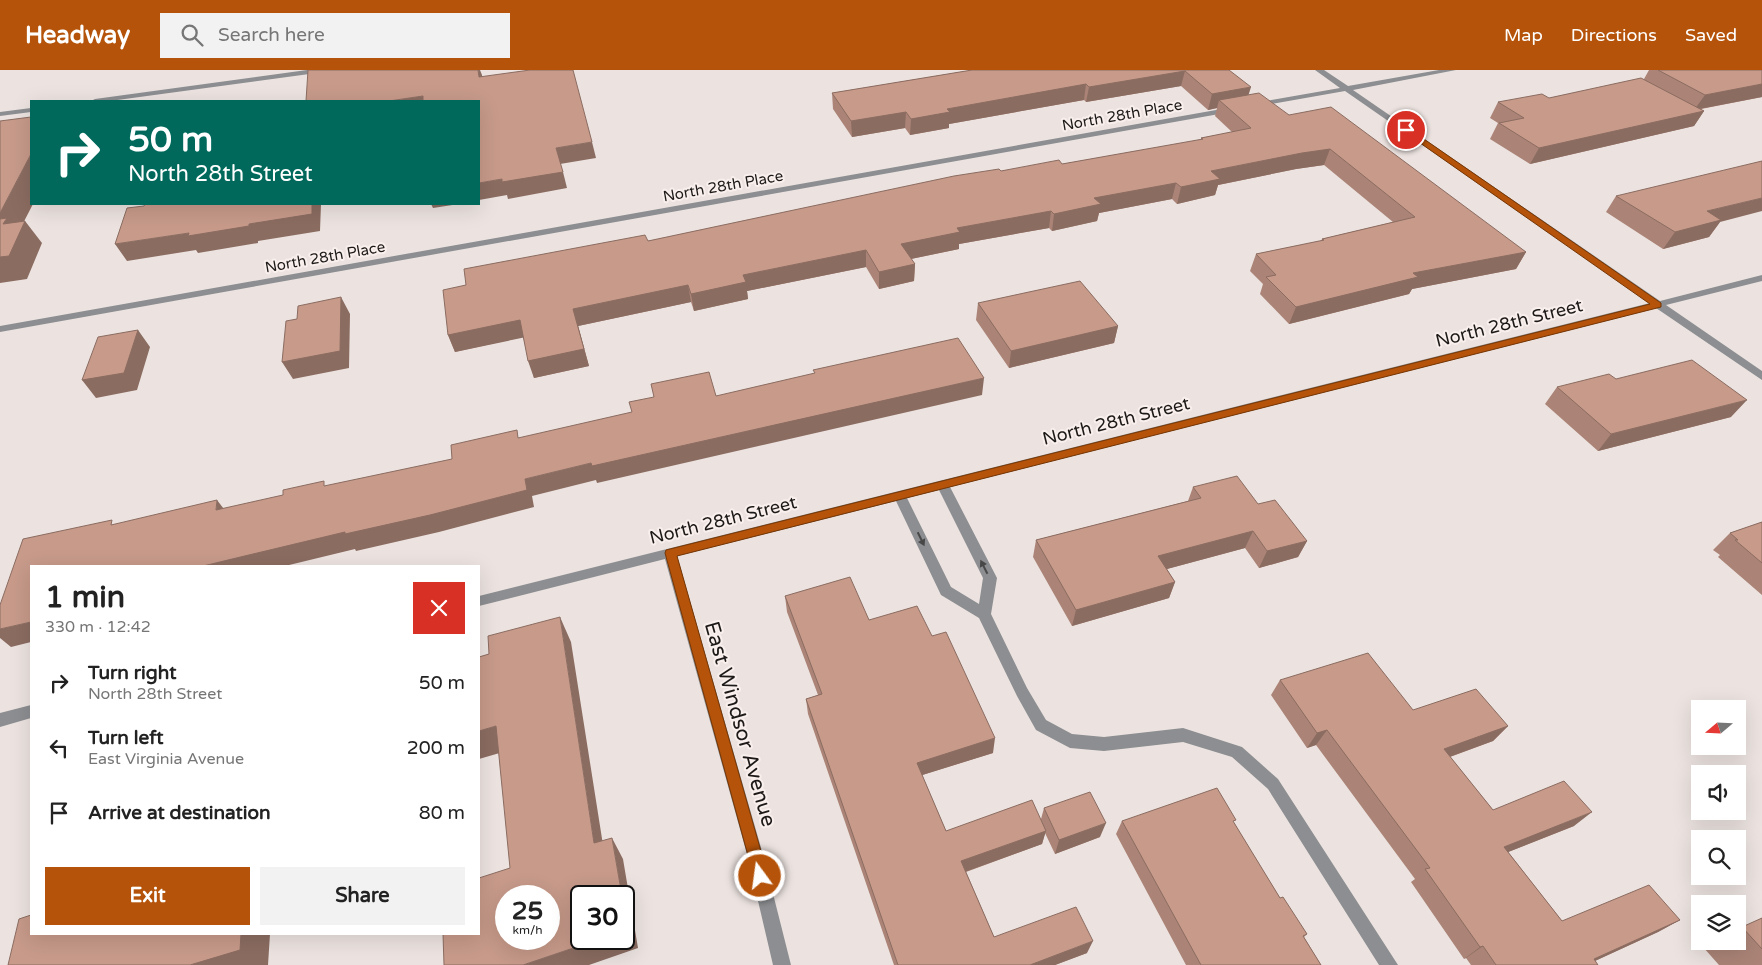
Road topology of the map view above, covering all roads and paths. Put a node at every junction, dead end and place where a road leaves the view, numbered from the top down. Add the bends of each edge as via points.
1 (324, 70) edge
2 (1319, 70) edge
3 (1452, 70) edge
4 (1346, 89) junction
5 (103, 100) edge
6 (1248, 106) edge
7 (1238, 108) edge
8 (30, 110) edge
9 (0, 114) edge
10 (1762, 278) edge
11 (1657, 305) junction
12 (0, 329) edge
13 (1762, 376) edge
14 (943, 484) junction
15 (900, 495) junction
16 (670, 553) junction
17 (480, 601) edge
18 (984, 614) junction
19 (30, 712) edge
20 (0, 720) edge
21 (782, 965) edge
22 (1389, 965) edge

1 - 5 street
2 - 4 street
3 - 4 street
4 - 6 street
4 - 11 street
7 - 12 street, North 28th Place
8 - 9 street
10 - 11 street, North 28th Street
11 - 13 street
11 - 14 street, North 28th Street
14 - 15 street, North 28th Street
18 -> 14 street via 990,578
15 - 16 street, North 28th Street
15 -> 18 street via 946,591
16 - 17 street, North 28th Street
16 - 21 street, East Windsor Avenue via 756,858
18 - 22 street via 1041,725 1070,741 1104,744 1183,735 1237,752 1273,784
19 - 20 street

